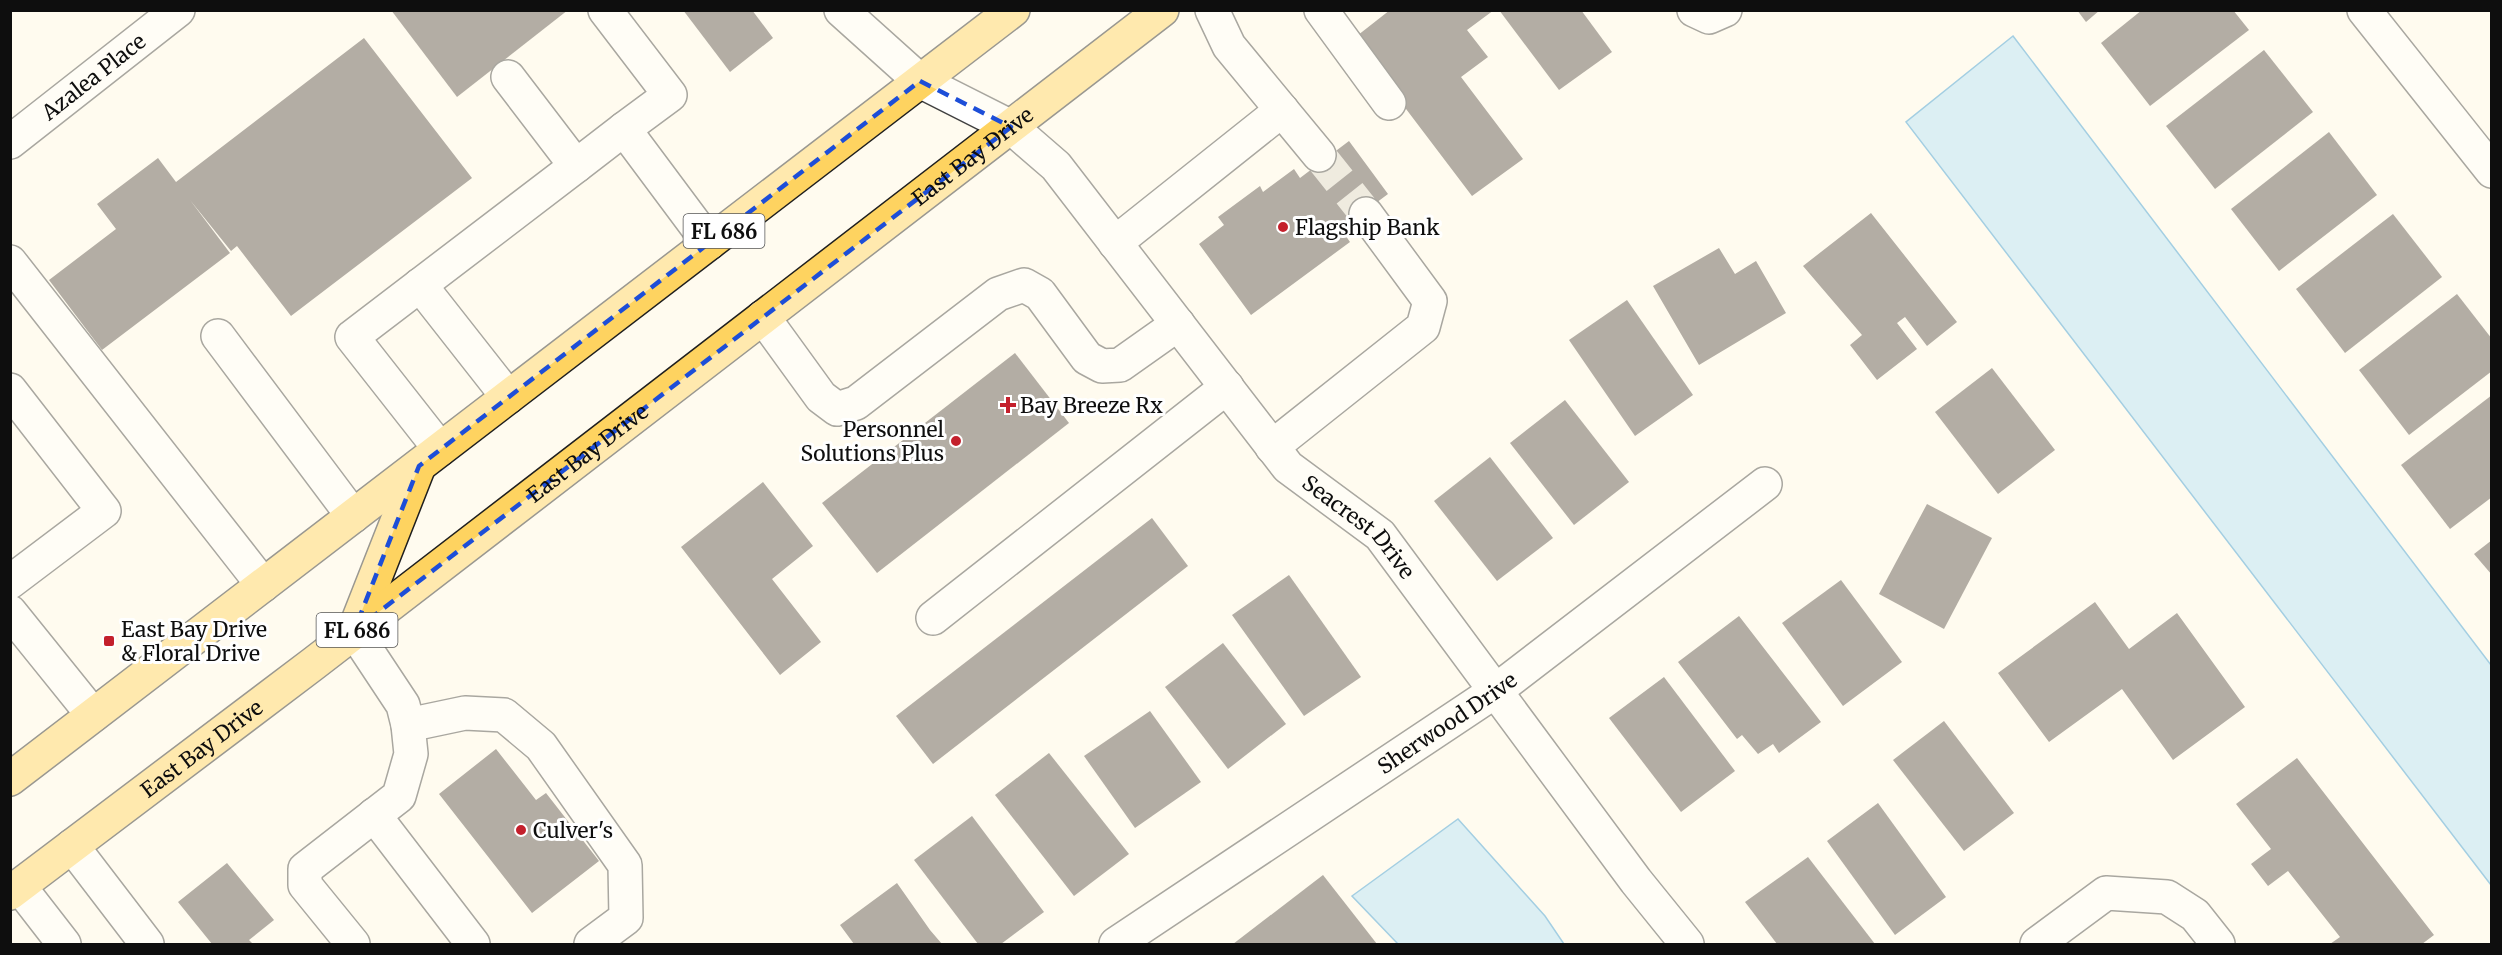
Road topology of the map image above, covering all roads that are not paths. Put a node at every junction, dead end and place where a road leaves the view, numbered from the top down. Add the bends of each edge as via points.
1 (178, 10) edge
2 (605, 10) edge
3 (841, 10) edge
4 (1013, 10) edge
5 (1162, 10) edge
6 (1212, 10) edge
7 (1321, 10) edge
8 (1694, 10) edge
9 (1725, 10) edge
10 (2364, 10) edge
11 (508, 77) dead end
12 (920, 81) junction
13 (1389, 103) dead end
14 (1282, 110) junction
15 (1011, 127) junction
16 (624, 129) junction
17 (10, 142) edge
18 (1319, 155) tunnel mouth
19 (576, 166) junction
20 (2492, 171) edge
21 (1366, 214) tunnel mouth
22 (709, 243) junction
23 (1115, 243) junction
24 (10, 262) edge
25 (420, 285) junction
26 (763, 317) junction
27 (1178, 324) junction
28 (218, 336) dead end
29 (1227, 387) junction
30 (10, 390) edge
31 (508, 397) junction
32 (1272, 447) junction
33 (430, 457) junction
34 (1766, 484) dead end
35 (353, 516) junction
36 (10, 582) edge
37 (263, 585) junction
38 (10, 612) edge
39 (933, 618) dead end
40 (354, 632) junction
41 (1494, 692) junction
42 (93, 715) junction
43 (408, 725) junction
44 (10, 779) edge
45 (374, 815) junction
46 (72, 846) junction
47 (15, 890) edge
48 (1117, 944) edge
49 (64, 945) edge
50 (147, 945) edge
51 (353, 945) edge
52 (473, 945) edge
53 (591, 945) edge
54 (1687, 945) edge
55 (2037, 945) edge
56 (2218, 945) edge

1 - 17 street, Azalea Place
2 - 16 street via 670,95
3 - 12 street, Seacrest Drive
4 - 12 main road, FL 686
5 - 15 main road, East Bay Drive / FL 686
6 - 14 street via 1229,46
7 - 13 street
8 - 9 street via 1709,17
10 - 20 street
11 - 19 street
12 - 15 street, Seacrest Drive
12 - 22 main road, FL 686
14 - 18 street
14 - 23 street
15 - 23 street, Seacrest Drive via 1056,166
15 - 26 main road, East Bay Drive / FL 686
16 - 19 street
16 - 22 street
19 - 25 street
21 - 32 street via 1430,301 1423,327
22 - 31 main road, FL 686
23 - 27 street, Seacrest Drive
24 - 37 street
25 - 31 street
25 - 33 street via 352,337
26 - 27 street via 821,397 837,409 856,403 998,294 1024,285 1040,294 1087,358 1102,366 1120,365
26 - 40 main road, East Bay Drive / FL 686
27 - 29 street, Seacrest Drive
28 - 35 street
29 - 32 street, Seacrest Drive
29 - 39 street
30 - 36 street via 104,512
31 - 33 main road, FL 686
32 - 41 street, Seacrest Drive via 1288,467 1380,535
33 - 35 main road, FL 686
33 - 40 main road
34 - 41 street, Sherwood Drive
35 - 37 main road, FL 686
37 - 42 main road, FL 686
38 - 42 street
40 - 43 street via 403,705
40 - 46 main road, East Bay Drive / FL 686
41 - 48 street, Sherwood Drive
41 - 54 street, Seacrest Drive
42 - 44 main road, FL 686
43 - 45 street via 411,754 399,796
43 - 53 street via 465,713 504,715 541,746 625,865 626,918
45 - 51 street via 305,869 305,885
45 - 52 street
46 - 47 main road, East Bay Drive / FL 686
46 - 50 street
47 - 49 street
55 - 56 street via 2106,893 2167,897 2195,915

